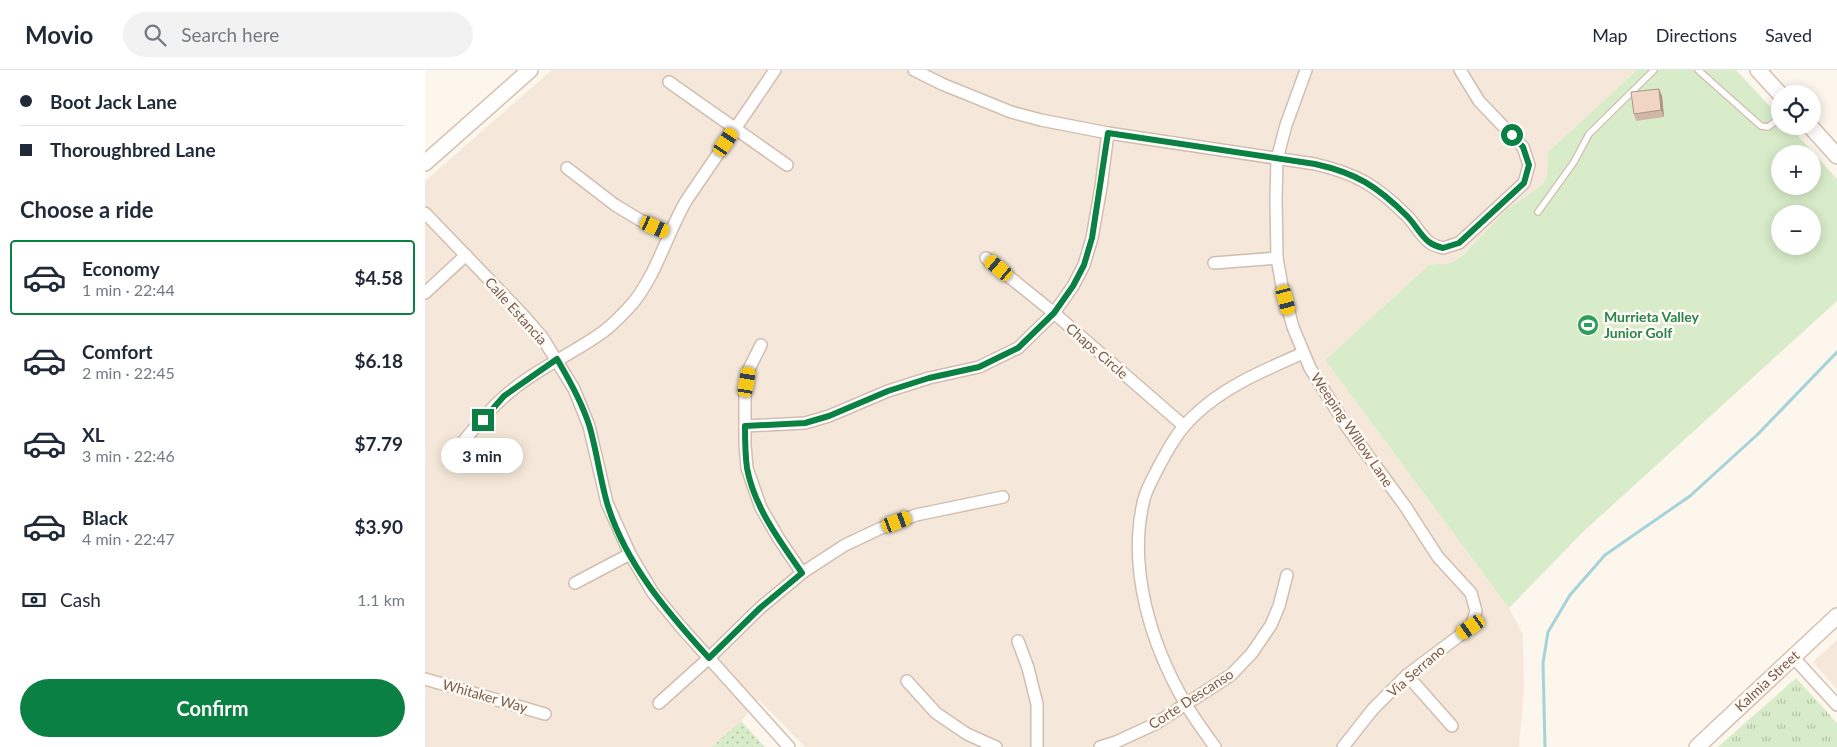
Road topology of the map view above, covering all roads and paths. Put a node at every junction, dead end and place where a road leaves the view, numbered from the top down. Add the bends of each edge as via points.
1 (530, 70) edge
2 (775, 70) edge
3 (913, 70) edge
4 (1306, 70) edge
5 (1460, 70) edge
6 (1654, 70) edge
7 (1698, 70) edge
8 (1759, 70) edge
9 (669, 82) dead end
10 (1772, 85) edge
11 (1771, 125) edge
12 (735, 129) junction
13 (1108, 133) junction
14 (1818, 135) edge
15 (1837, 156) edge
16 (1277, 159) junction
17 (425, 162) edge
18 (787, 165) dead end
19 (567, 168) dead end
20 (1538, 212) dead end
21 (425, 213) edge
22 (670, 233) junction
23 (466, 255) junction
24 (986, 258) dead end
25 (1277, 258) junction
26 (1214, 263) dead end
27 (425, 294) edge
28 (1054, 313) junction
29 (761, 344) dead end
30 (1303, 353) junction
31 (557, 359) junction
32 (745, 426) junction
33 (1184, 426) junction
34 (450, 456) dead end
35 (1003, 498) dead end
36 (630, 554) junction
37 (802, 573) junction
38 (1287, 575) dead end
39 (575, 583) dead end
40 (1471, 593) joint
41 (1837, 616) edge
42 (1017, 641) dead end
43 (1793, 657) junction
44 (709, 658) junction
45 (1407, 675) junction
46 (425, 679) edge
47 (907, 680) dead end
48 (659, 703) dead end
49 (1186, 705) junction
50 (1837, 705) edge
51 (545, 714) dead end
52 (1451, 726) dead end
53 (789, 747) edge
54 (996, 747) edge
55 (1037, 747) edge
56 (1100, 747) edge
57 (1215, 747) edge
58 (1343, 747) edge
59 (1697, 747) edge

1 - 17 street
2 - 12 street
3 - 13 street via 1011,112
4 - 16 street, Weeping Willow Lane
5 - 16 street via 1479,101 1523,147 1529,165 1524,183 1459,243 1443,248 1429,242 1386,195 1341,170
6 - 20 lane via 1589,134
7 - 11 lane via 1761,126
8 - 10 street
9 - 12 street
12 - 18 street
12 - 22 street via 686,202
13 - 16 street
13 - 28 street via 1092,238 1084,265
14 - 15 street
16 - 25 street, Weeping Willow Lane
19 - 22 street via 615,205
21 - 23 street, Calle Estancia
22 - 31 street via 653,271 618,319 600,334
23 - 27 street
23 - 31 street, Calle Estancia via 525,316
24 - 28 street, Chaps Circle
25 - 26 street
25 - 30 street, Weeping Willow Lane via 1291,319
28 - 32 street via 1018,348 979,367 888,391 805,423
28 - 33 street, Chaps Circle
29 - 32 street via 749,369
30 - 33 street via 1228,389
30 - 40 street, Weeping Willow Lane via 1347,427 1439,557
31 - 34 street via 504,396
31 - 36 street, Calle Estancia via 589,426 607,503
32 - 37 street via 747,468 752,486 761,508
33 - 49 street via 1166,452 1145,498 1139,563 1143,596 1156,639
35 - 37 street via 907,518 845,545
36 - 39 street
36 - 44 street, Calle Estancia via 653,593
37 - 44 street via 760,608
38 - 49 street, Corte Descanso via 1271,625 1252,653 1231,675
40 - 45 street, Via Serrano via 1476,611 1471,627
41 - 43 street, Kalmia Street
42 - 55 street via 1037,704
43 - 50 street
43 - 59 street, Kalmia Street
44 - 48 street
44 - 53 street, Calle Estancia
45 - 52 street
45 - 58 street, Via Serrano via 1373,709
46 - 51 street, Whitaker Way
47 - 54 street via 936,713 967,734
49 - 56 street, Corte Descanso via 1155,724
49 - 57 street

